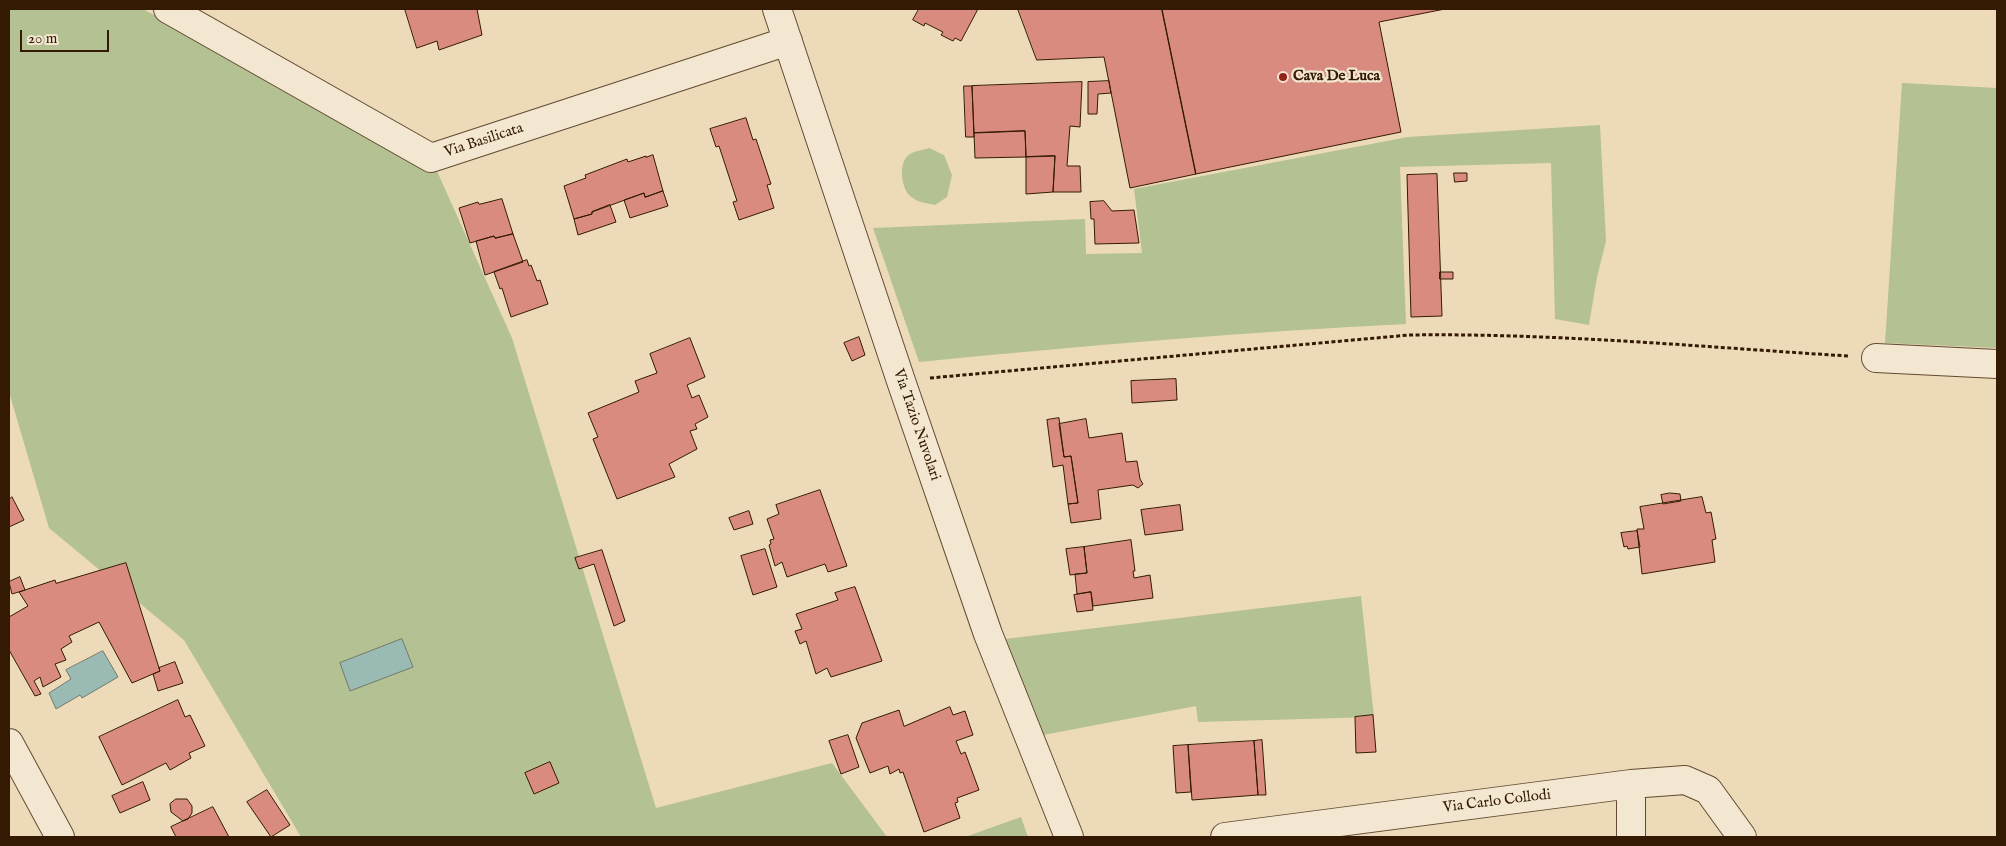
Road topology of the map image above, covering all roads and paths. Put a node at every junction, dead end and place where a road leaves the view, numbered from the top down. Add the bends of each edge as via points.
1 (168, 9) edge
2 (778, 9) edge
3 (777, 45) junction
4 (1876, 358) joint
5 (1997, 364) edge
6 (901, 382) junction
7 (11, 752) edge
8 (1631, 784) junction
9 (60, 837) edge
10 (1069, 837) edge
11 (1226, 837) edge
12 (1630, 837) edge
13 (1742, 837) edge

1 - 3 street, Via Basilicata via 431,158
2 - 3 street, Via Tazio Nuvolari
3 - 6 street, Via Tazio Nuvolari
4 - 5 street
4 - 6 path via 1475,334 1409,335
6 - 10 street, Via Tazio Nuvolari via 988,634
7 - 9 street
8 - 11 street, Via Carlo Collodi
8 - 12 street
8 - 13 street, Via Carlo Collodi via 1685,780 1708,790

